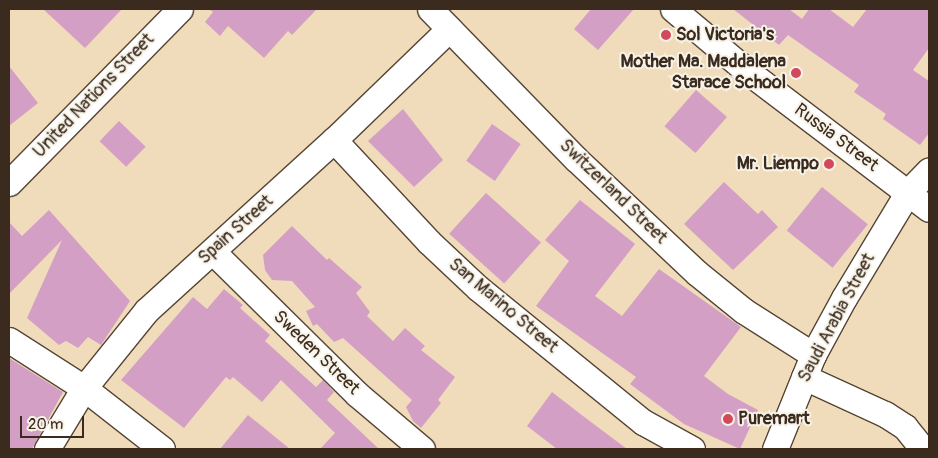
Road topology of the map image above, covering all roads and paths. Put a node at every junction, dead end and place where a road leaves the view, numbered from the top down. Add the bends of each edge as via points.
1 (180, 9) edge
2 (430, 9) edge
3 (673, 9) edge
4 (448, 29) junction
5 (334, 140) junction
6 (929, 170) edge
7 (9, 183) edge
8 (908, 192) junction
9 (929, 209) edge
10 (213, 252) junction
11 (9, 340) edge
12 (809, 366) junction
13 (84, 388) junction
14 (47, 449) edge
15 (162, 449) edge
16 (422, 449) edge
17 (692, 449) edge
18 (775, 449) edge
19 (923, 449) edge

1 - 7 street, United Nations Street
2 - 4 street, Switzerland Street
3 - 8 street, Russia Street via 747,71
4 - 5 street, Spain Street
4 - 12 street, Switzerland Street via 576,158 697,273
5 - 10 street, Spain Street
5 - 17 street, San Marino Street via 429,242 478,288 643,422
6 - 8 street, Saudi Arabia Street
8 - 9 street, Russia Street
8 - 12 street, Saudi Arabia Street
10 - 13 street, Spain Street via 147,310
10 - 16 street, Sweden Street via 357,394
11 - 13 street
12 - 18 street, Saudi Arabia Street
12 - 19 street, Switzerland Street via 905,427
13 - 14 street, Spain Street
13 - 15 street

